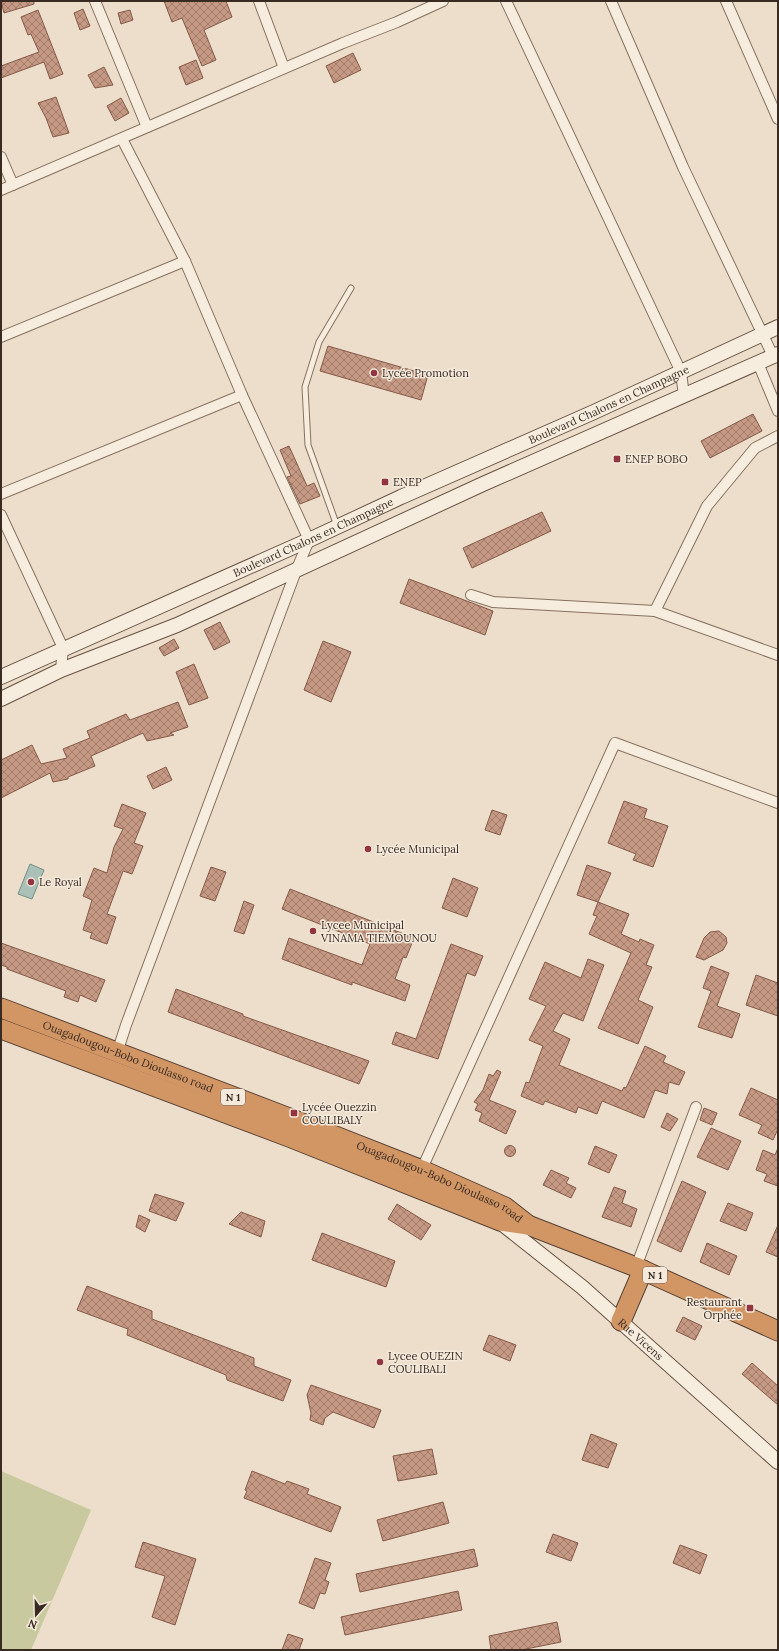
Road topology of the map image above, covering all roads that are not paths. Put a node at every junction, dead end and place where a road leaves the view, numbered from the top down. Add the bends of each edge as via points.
1 (95, 1) edge
2 (259, 1) edge
3 (443, 1) edge
4 (506, 1) edge
5 (611, 1) edge
6 (726, 1) edge
7 (284, 68) junction
8 (778, 119) edge
9 (147, 127) junction
10 (122, 139) junction
11 (1, 157) edge
12 (13, 185) junction
13 (1, 190) edge
14 (185, 261) junction
15 (351, 288) dead end
16 (778, 327) edge
17 (764, 334) junction
18 (1, 337) edge
19 (775, 355) edge
20 (758, 363) junction
21 (682, 372) junction
22 (242, 395) junction
23 (684, 396) junction
24 (778, 411) edge
25 (778, 436) edge
26 (1, 494) edge
27 (1, 515) edge
28 (337, 527) junction
29 (310, 540) junction
30 (296, 571) junction
31 (471, 595) dead end
32 (655, 611) junction
33 (63, 648) junction
34 (778, 654) edge
35 (61, 670) junction
36 (1, 677) edge
37 (1, 699) edge
38 (778, 803) edge
39 (1, 1008) edge
40 (1, 1029) edge
41 (114, 1062) junction
42 (696, 1107) dead end
43 (422, 1170) junction
44 (414, 1188) junction
45 (500, 1221) junction
46 (528, 1225) junction
47 (640, 1268) junction
48 (621, 1320) junction
49 (778, 1331) edge
50 (778, 1462) edge

1 - 9 street
2 - 7 street
3 - 7 street
4 - 21 street
5 - 17 street via 683,167
6 - 8 street
7 - 9 street
9 - 10 street
10 - 12 street
10 - 14 street
11 - 12 street
12 - 13 street
14 - 18 street
14 - 22 street
15 - 28 lane via 319,342 305,387 308,445
16 - 17 main road, Boulevard Chalons en Champagne
17 - 19 street
17 - 21 main road, Boulevard Chalons en Champagne
19 - 20 main road, Boulevard Chalons en Champagne
20 - 23 main road, Boulevard Chalons en Champagne
20 - 24 street
21 - 23 street
21 - 28 main road, Boulevard Chalons en Champagne
22 - 26 street
22 - 29 street
23 - 30 main road, Boulevard Chalons en Champagne via 483,484
25 - 32 street via 755,448 707,506
27 - 33 street
28 - 29 main road, Boulevard Chalons en Champagne
29 - 30 street
29 - 33 main road, Boulevard Chalons en Champagne
30 - 35 main road, Boulevard Chalons en Champagne via 177,624
30 - 41 street
31 - 32 street via 493,602
32 - 34 street
33 - 35 street
33 - 36 main road, Boulevard Chalons en Champagne
35 - 37 main road, Boulevard Chalons en Champagne
38 - 43 street via 616,743
39 - 41 highway, Ouagadougou-Bobo Dioulasso road / N 1
40 - 41 highway, Ouagadougou-Bobo Dioulasso road / N 1
41 - 43 highway, Ouagadougou-Bobo Dioulasso road / N 1 via 292,1119
41 - 44 highway, Ouagadougou-Bobo Dioulasso road / N 1
42 - 47 street
43 - 44 street
43 - 46 highway, Ouagadougou-Bobo Dioulasso road / N 1 via 505,1207
44 - 45 highway, Ouagadougou-Bobo Dioulasso road / N 1
45 - 46 highway, Ouagadougou-Bobo Dioulasso road / N 1
45 - 48 main road, Rue Vicens
46 - 47 highway, N 1
47 - 48 highway
47 - 49 highway, N 1
48 - 50 main road, Rue Vicens

